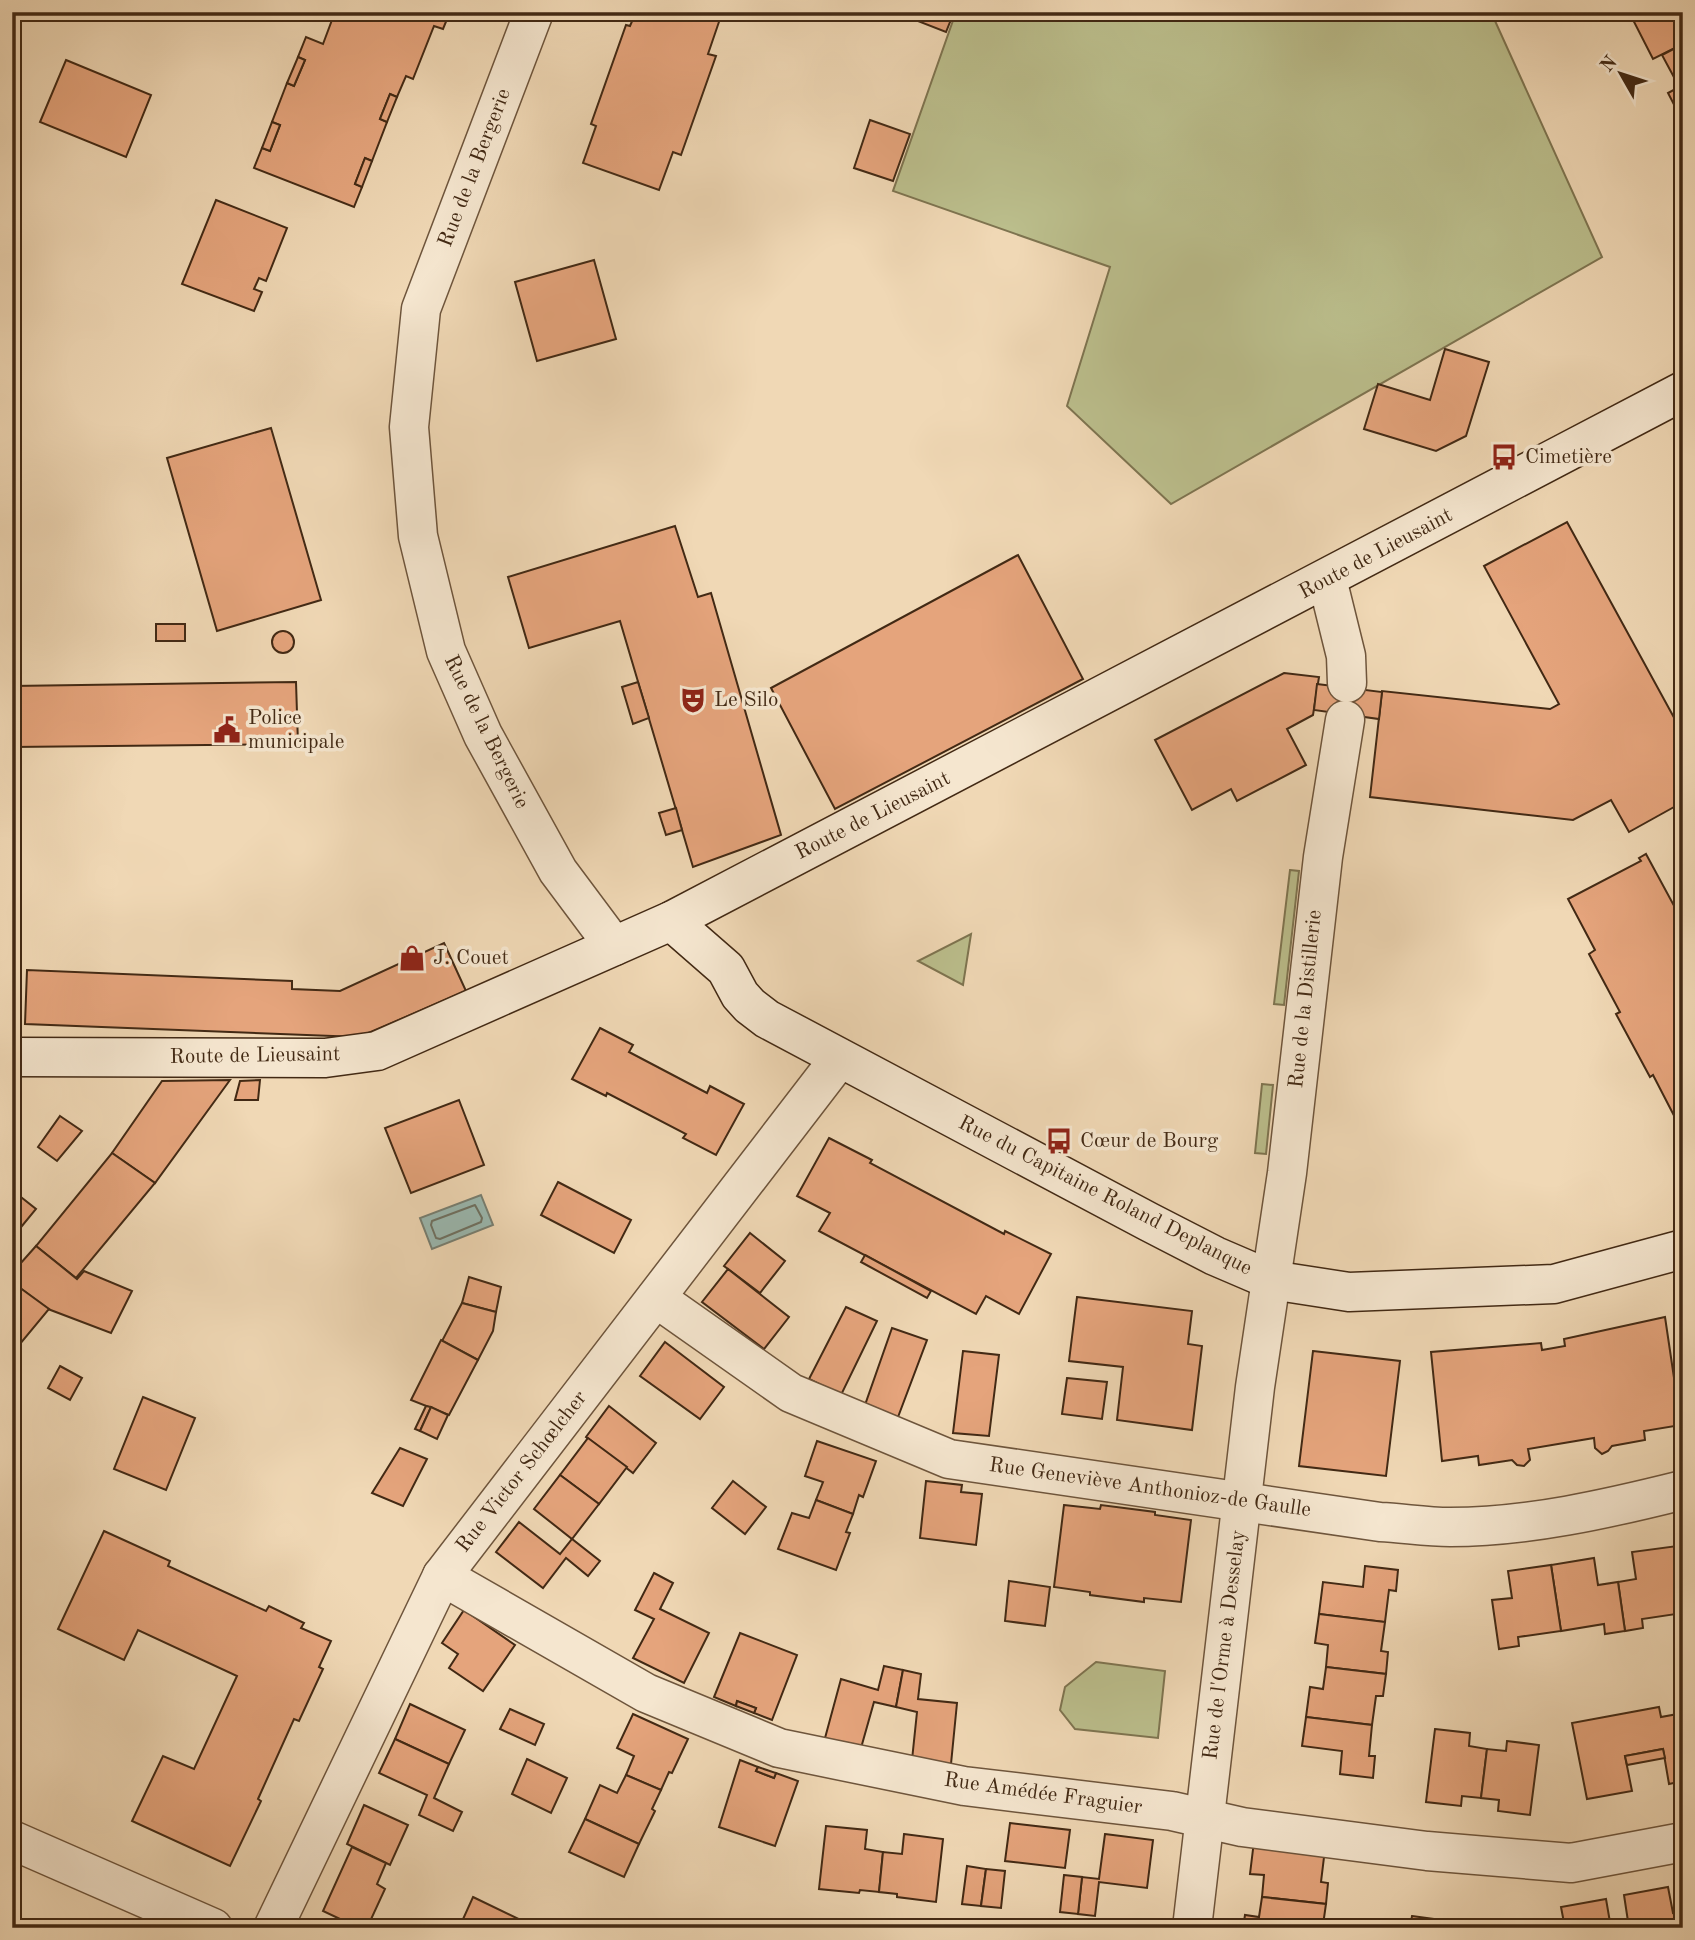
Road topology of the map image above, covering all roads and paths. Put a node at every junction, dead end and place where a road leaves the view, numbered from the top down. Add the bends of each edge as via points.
1 (534, 12) edge
2 (1683, 391) edge
3 (1327, 579) junction
4 (671, 921) junction
5 (614, 946) junction
6 (12, 1057) edge
7 (839, 1059) junction
8 (1683, 1249) edge
9 (1271, 1280) junction
10 (656, 1298) junction
11 (1683, 1490) edge
12 (1242, 1502) junction
13 (442, 1576) junction
14 (1206, 1817) junction
15 (12, 1840) edge
16 (1683, 1842) edge
17 (213, 1928) edge
18 (273, 1928) edge
19 (1192, 1928) edge

1 - 5 street, Rue de la Bergerie via 421,309 409,427 418,536 446,651 483,735 558,871
2 - 3 street, Route de Lieusaint
3 - 4 street, Route de Lieusaint
3 - 9 street, Rue de la Distillerie via 1346,656 1346,701
4 - 5 street, Route de Lieusaint
4 - 7 street, Rue du Capitaine Roland Deplanque via 726,969 750,1006
5 - 6 street, Route de Lieusaint via 377,1051 325,1058
7 - 9 street, Rue du Capitaine Roland Deplanque via 1215,1256
7 - 10 street, Rue Victor Schœlcher
8 - 9 street, Rue du Capitaine Roland Deplanque via 1554,1284 1349,1293
9 - 12 street, Rue de l'Orme à Desselay
10 - 12 street, Rue Geneviève Anthonioz-de Gaulle via 791,1393 948,1458
10 - 13 street, Rue Victor Schœlcher
11 - 12 street, Rue Geneviève Anthonioz-de Gaulle via 1523,1522 1450,1527
12 - 14 street, Rue de l'Orme à Desselay
13 - 14 street, Rue Amédée Fraguier via 646,1693 779,1748 964,1786
13 - 18 street, Rue Victor Schœlcher
14 - 16 street, Rue Amédée Fraguier via 1242,1827 1414,1849 1571,1863
14 - 19 street, Rue de l'Orme à Desselay
15 - 17 street

